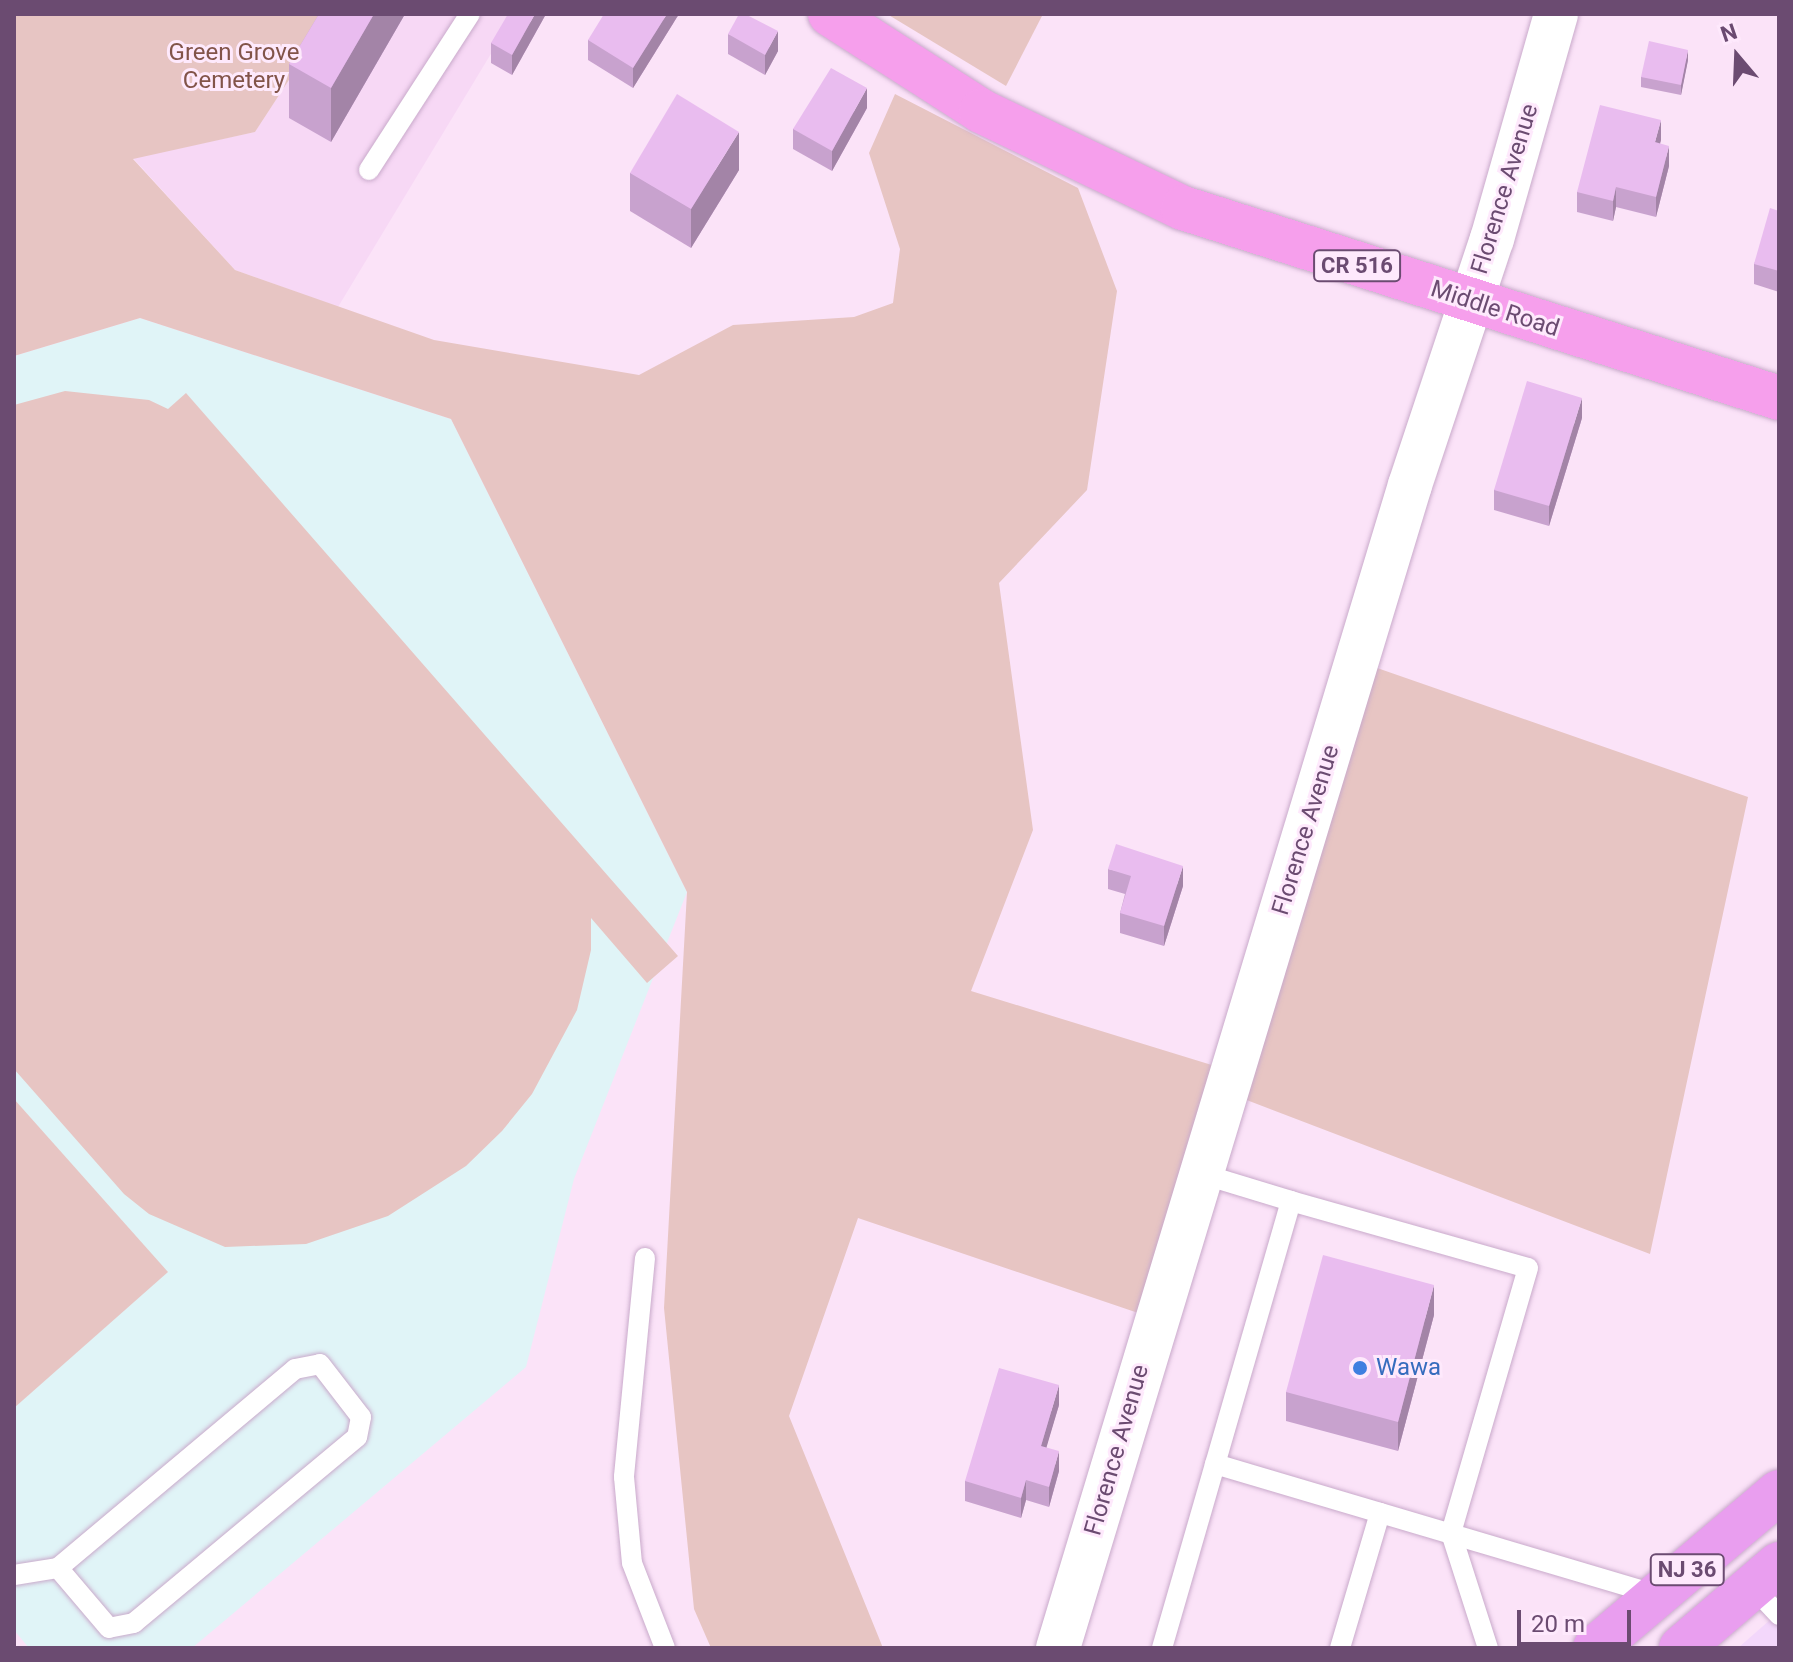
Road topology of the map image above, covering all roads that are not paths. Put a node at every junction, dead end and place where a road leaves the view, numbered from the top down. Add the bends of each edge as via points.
1 (470, 14) edge
2 (830, 14) edge
3 (1556, 14) edge
4 (369, 170) dead end
5 (1471, 301) junction
6 (1779, 398) edge
7 (1199, 1173) junction
8 (1291, 1201) junction
9 (645, 1258) dead end
10 (1215, 1464) junction
11 (1779, 1492) edge
12 (1380, 1513) junction
13 (1451, 1533) junction
14 (58, 1568) junction
15 (14, 1575) edge
16 (1770, 1588) edge
17 (1657, 1595) junction
18 (665, 1648) edge
19 (1058, 1648) edge
20 (1162, 1648) edge
21 (1340, 1648) edge
22 (1488, 1648) edge
23 (1595, 1648) edge
24 (1681, 1648) edge

1 - 4 lane
2 - 5 main road, Middle Road / CR 516 via 953,91 1109,175 1183,208
3 - 5 street, Florence Avenue
5 - 6 main road, Middle Road / CR 516
5 - 7 street, Florence Avenue
7 - 8 lane
7 - 19 street, Florence Avenue
8 - 10 lane
8 - 13 lane via 1528,1268
9 - 18 lane via 624,1477 632,1563
10 - 12 lane
10 - 20 lane
11 - 17 highway, NJ 36
12 - 13 lane
12 - 21 lane
13 - 17 lane
13 - 22 lane
14 - 14 lane via 295,1369 320,1364 361,1417 357,1437 134,1623 109,1628
14 - 15 lane
16 - 24 highway, NJ 36
17 - 23 highway, NJ 36

